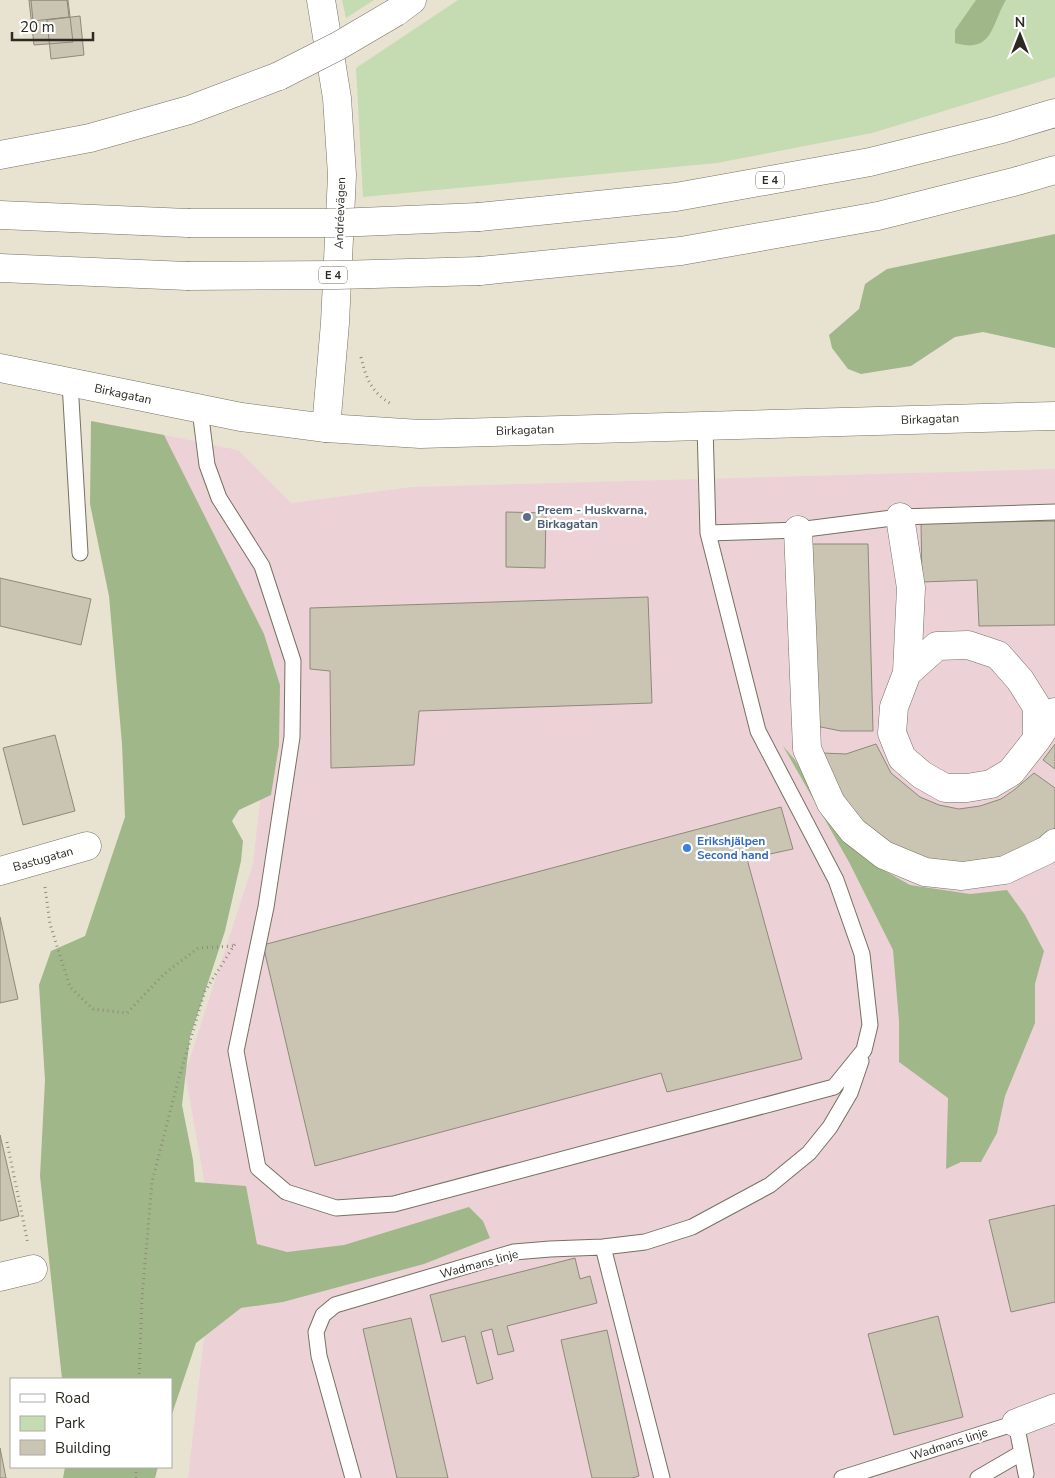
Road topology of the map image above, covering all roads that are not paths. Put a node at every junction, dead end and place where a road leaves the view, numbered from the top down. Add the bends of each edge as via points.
1 (322, 0) edge
2 (404, 6) edge
3 (1055, 113) edge
4 (0, 155) edge
5 (1055, 170) edge
6 (0, 215) edge
7 (0, 268) edge
8 (0, 368) edge
9 (70, 383) junction
10 (200, 410) junction
11 (1055, 416) edge
12 (705, 426) junction
13 (326, 428) junction
14 (1055, 512) edge
15 (900, 518) junction
16 (798, 530) junction
17 (708, 533) junction
18 (80, 553) dead end
19 (907, 673) junction
20 (1055, 712) edge
21 (1037, 739) junction
22 (1055, 843) edge
23 (87, 846) dead end
24 (0, 871) edge
25 (864, 1050) junction
26 (603, 1247) junction
27 (34, 1269) road end
28 (0, 1277) edge
29 (1055, 1408) edge
30 (1016, 1423) junction
31 (1021, 1453) junction
32 (1026, 1474) dead end
33 (353, 1478) edge
34 (662, 1478) edge
35 (842, 1478) edge
36 (978, 1478) edge

1 - 13 main road, Andréevägen via 337,98 342,175
2 - 4 main road, bridge via 280,76 189,110 100,136
3 - 6 main road, E 4, bridge via 870,162 676,197 479,216 336,223 188,223
5 - 7 main road, E 4, bridge via 878,216 701,248 480,271 187,276
8 - 9 main road, Birkagatan
9 - 10 main road, Birkagatan
9 - 18 lane
10 - 13 main road, Birkagatan
10 - 25 lane via 207,464 219,498 262,566 294,661 292,737 266,908 236,1051 258,1168 286,1192 336,1208 394,1204 834,1087
11 - 12 main road, Birkagatan
12 - 13 main road, Birkagatan via 420,434
12 - 17 lane, Wadmans linje
14 - 15 lane
15 - 16 lane
15 - 19 main road via 911,588
16 - 17 lane
16 - 22 main road via 807,749 832,803 853,831 884,855 926,872 962,876 1005,870
17 - 25 lane, Wadmans linje via 758,732 836,880 862,954 870,1025
19 - 21 main road via 937,646 968,645 998,656 1020,680 1037,708
19 - 21 main road via 894,707 892,733 902,758 945,788 991,784 1010,772
20 - 21 main road
23 - 24 main road, Bastugatan
25 - 26 lane, Wadmans linje via 850,1094 830,1127 810,1153 770,1185 692,1227 645,1242
26 - 33 lane, Wadmans linje via 514,1252 335,1305 323,1315 316,1332 319,1356
26 - 34 lane
27 - 28 main road
29 - 30 main road, Wadmans linje
30 - 31 lane
30 - 35 lane, Wadmans linje
31 - 32 lane
31 - 36 lane

